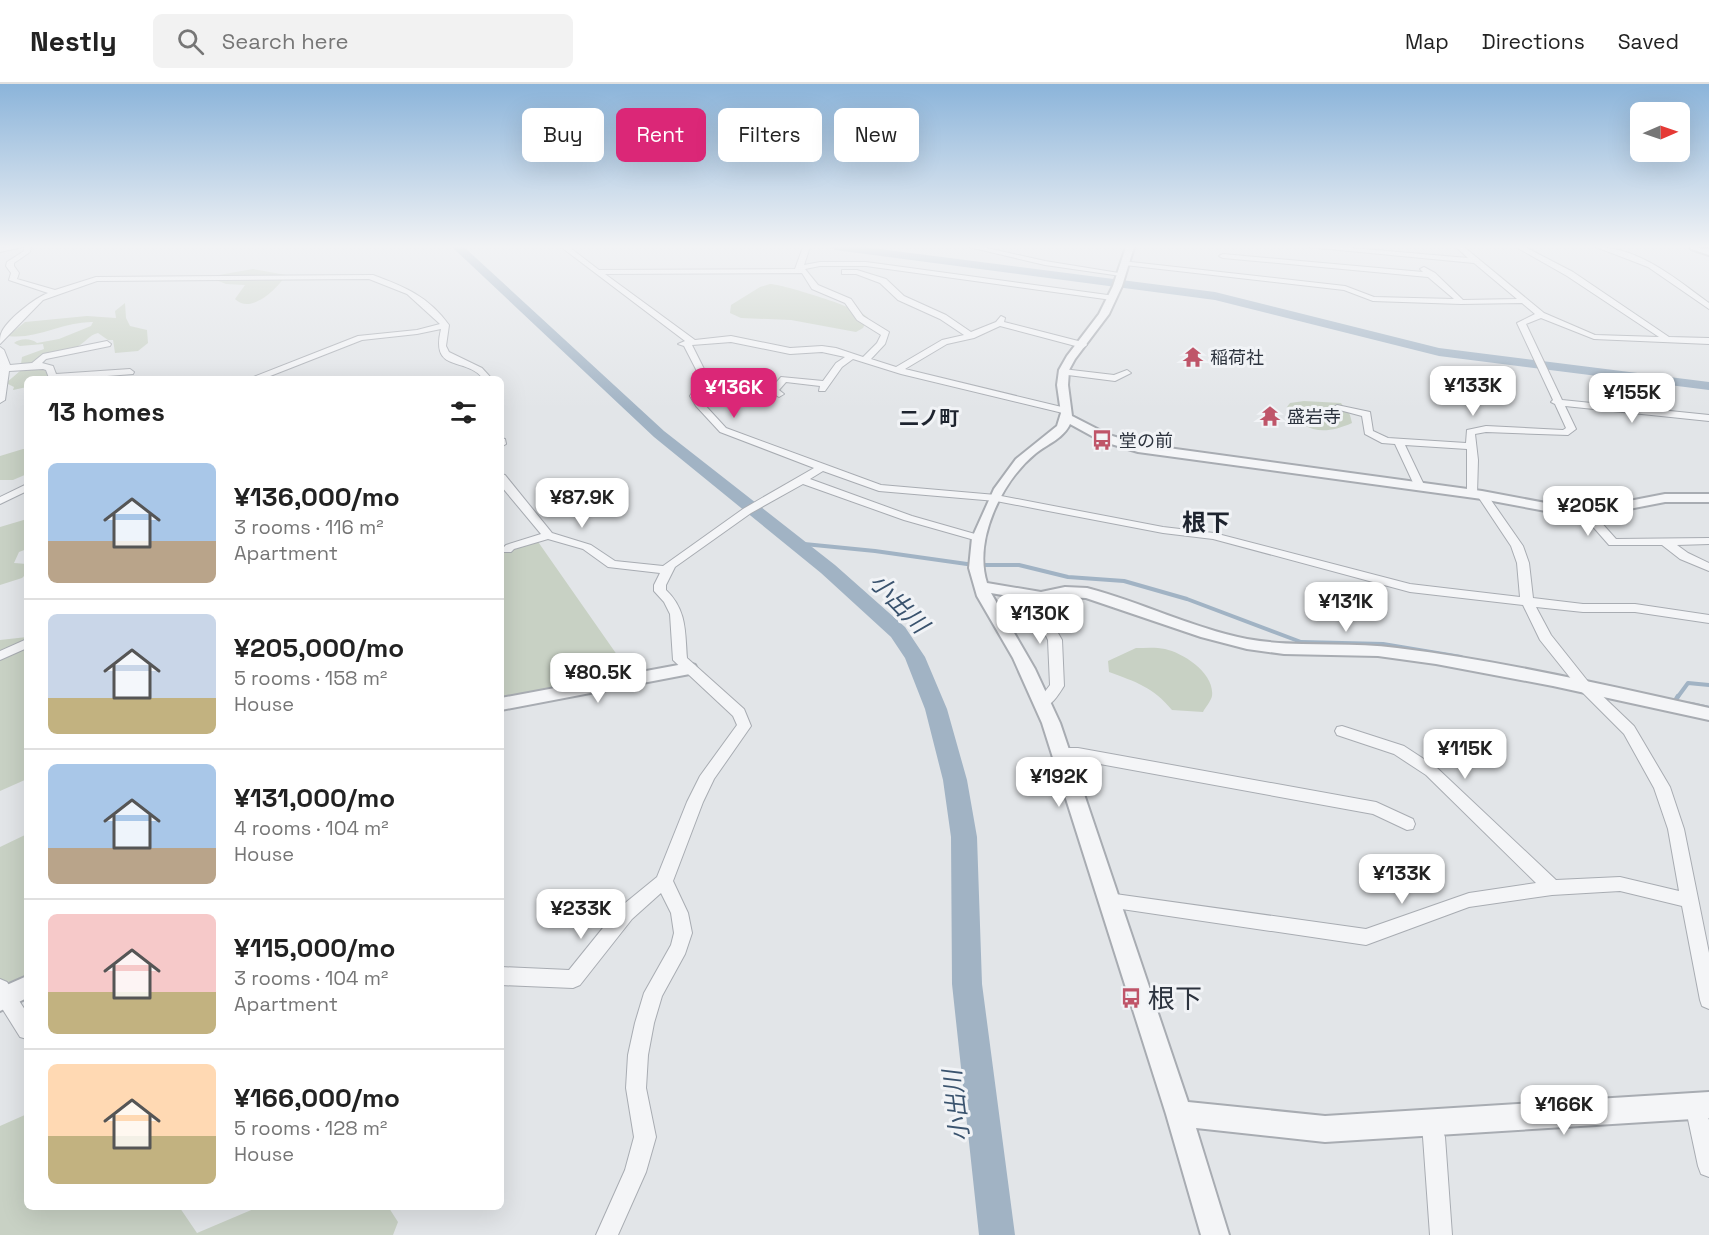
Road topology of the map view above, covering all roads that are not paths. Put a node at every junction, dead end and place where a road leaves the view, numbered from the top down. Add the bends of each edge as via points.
1 (36, 301) edge
2 (421, 301) edge
3 (633, 301) edge
4 (847, 301) edge
5 (907, 301) edge
6 (1111, 301) edge
7 (1423, 301) edge
8 (1524, 301) joint
9 (1610, 301) edge
10 (1461, 302) joint
11 (1541, 315) junction
12 (445, 325) junction
13 (971, 336) junction
14 (1666, 338) junction
15 (0, 340) edge
16 (1709, 340) edge
17 (687, 343) junction
18 (107, 344) dead end
19 (1083, 345) junction
20 (0, 350) edge
21 (852, 356) junction
22 (865, 360) junction
23 (35, 365) junction
24 (2, 369) edge
25 (897, 370) junction
26 (130, 372) dead end
27 (1063, 372) junction
28 (1126, 373) dead end
29 (52, 376) edge
30 (71, 376) edge
31 (261, 376) edge
32 (486, 376) edge
33 (779, 394) dead end
34 (0, 400) edge
35 (1556, 402) junction
36 (1337, 408) dead end
37 (1067, 415) junction
38 (1709, 418) edge
39 (1399, 442) junction
40 (1472, 447) junction
41 (822, 467) junction
42 (801, 480) junction
43 (504, 483) edge
44 (1420, 487) junction
45 (24, 489) edge
46 (1477, 494) junction
47 (996, 498) junction
48 (1709, 498) edge
49 (0, 501) edge
50 (1586, 512) junction
51 (548, 535) junction
52 (978, 538) junction
53 (1709, 541) edge
54 (1665, 542) junction
55 (507, 550) dead end
56 (1709, 567) edge
57 (666, 570) junction
58 (980, 586) junction
59 (1043, 596) junction
60 (1527, 601) junction
61 (1709, 619) edge
62 (24, 644) edge
63 (0, 656) edge
64 (688, 669) junction
65 (1585, 687) junction
66 (1044, 702) junction
67 (504, 703) edge
68 (1709, 714) edge
69 (1342, 730) dead end
70 (1062, 754) junction
71 (1407, 824) dead end
72 (664, 882) junction
73 (1552, 888) junction
74 (1108, 900) junction
75 (1688, 900) junction
76 (504, 976) edge
77 (24, 988) edge
78 (2, 995) edge
79 (1709, 1000) edge
80 (24, 1026) edge
81 (1702, 1105) edge
82 (1179, 1114) junction
83 (1430, 1124) junction
84 (1709, 1166) edge
85 (607, 1235) edge
86 (1215, 1235) edge
87 (1441, 1235) edge

1 - 15 street
2 - 12 street
3 - 17 street
4 - 22 street via 860,318 886,334
5 - 13 street via 943,317
6 - 19 street
7 - 10 street
8 - 10 street
8 - 11 street
9 - 14 street
11 - 14 street via 1594,337
11 - 35 street via 1521,323
12 - 31 street via 361,338
12 - 32 street via 443,350
13 - 19 street via 1000,321
13 - 25 street via 945,342
14 - 16 street
17 - 21 street via 731,339 790,351 822,350
17 - 41 street via 705,379 695,396 723,430
18 - 23 street via 43,357
19 - 27 street
20 - 24 street via 5,357
21 - 22 street
21 - 33 street via 839,365 824,387 784,379 774,391
22 - 25 street
23 - 24 street
23 - 29 street via 50,368
24 - 34 street
25 - 37 street
26 - 30 street
27 - 28 street via 1115,378
27 - 37 street via 1061,388
35 - 38 street
35 - 40 street via 1571,429 1565,433 1486,429 1470,432
36 - 39 street via 1367,414 1368,432 1372,436
37 - 44 street via 1105,438 1138,448
37 - 47 street via 1056,434 1019,462
39 - 40 street
39 - 44 street
40 - 46 street
41 - 42 street
41 - 47 street via 879,488
42 - 52 street
42 - 57 street via 751,508
43 - 51 street
44 - 46 street
45 - 49 street
46 - 50 street
46 - 60 street via 1517,546
47 - 52 street
47 - 60 street via 1214,536 1410,588
48 - 50 street via 1665,498
50 - 54 street via 1613,543
51 - 55 street
51 - 57 street via 587,547 612,564
52 - 58 street via 976,568
53 - 54 street
54 - 56 street
57 - 64 street via 660,591 674,603 680,660
58 - 59 street
58 - 66 street
59 - 65 street via 1087,593 1220,637 1269,648 1393,652
59 - 66 street via 1044,619 1055,640 1057,686
60 - 61 street via 1583,608 1635,608
60 - 65 street via 1545,637
62 - 63 street
64 - 67 street
64 - 72 street via 739,713 744,726 708,776
65 - 68 street
65 - 75 street via 1629,730 1662,787 1676,829
66 - 70 street
69 - 73 street via 1399,750 1431,771
70 - 71 street via 1376,808
70 - 74 street
72 - 76 street via 651,889 614,927 573,979
72 - 85 street via 682,923 683,935 654,987 647,1011 636,1088 645,1137
73 - 74 street via 1469,900 1366,937
73 - 75 street via 1620,884
74 - 82 street
75 - 79 street
77 - 78 street
78 - 80 street
81 - 83 street
81 - 84 street
82 - 83 street via 1325,1129
82 - 86 street
83 - 87 street

